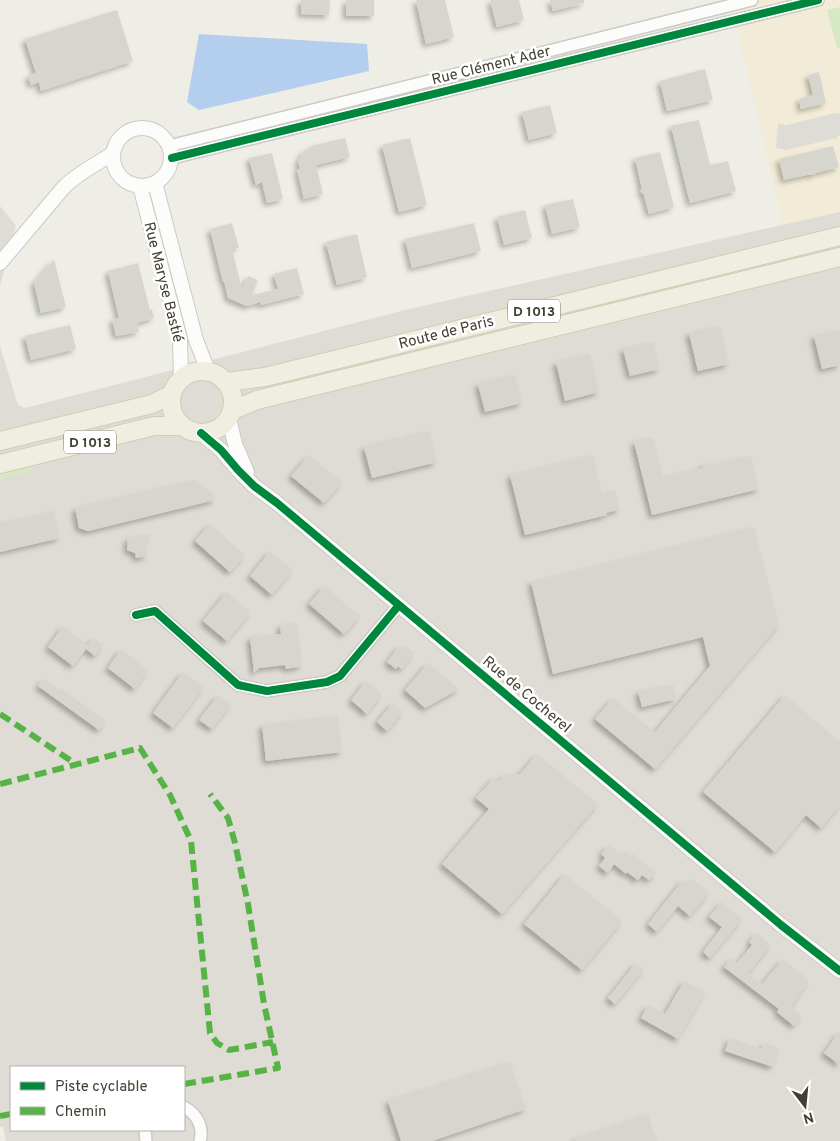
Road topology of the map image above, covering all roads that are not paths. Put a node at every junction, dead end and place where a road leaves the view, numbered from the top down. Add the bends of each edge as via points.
1 (752, 0) edge
2 (818, 0) edge
3 (113, 152) junction
4 (171, 152) junction
5 (87, 171) junction
6 (118, 174) junction
7 (155, 183) junction
8 (140, 186) junction
9 (840, 236) edge
10 (840, 257) edge
11 (0, 263) edge
12 (208, 371) junction
13 (227, 382) junction
14 (176, 387) junction
15 (231, 415) junction
16 (181, 426) junction
17 (201, 434) junction
18 (0, 441) edge
19 (0, 464) edge
20 (254, 486) junction
21 (399, 605) junction
22 (136, 615) dead end
23 (840, 971) edge
24 (185, 1108) edge
25 (200, 1141) edge

1 - 4 street, Rue Clément Ader
2 - 4 street, Rue Clément Ader
3 - 4 street via 122,136 140,128 156,131
3 - 5 street
3 - 6 street
4 - 7 street via 167,173
5 - 6 street
5 - 11 street via 75,176 64,187
6 - 8 street
7 - 8 street
7 - 12 street, Rue Maryse Bastié via 196,340
8 - 14 street, Rue Maryse Bastié via 180,340
9 - 13 main road, Route de Paris / D 1013 via 265,377
10 - 15 main road, Route de Paris / D 1013 via 257,400
12 - 13 main road
12 - 14 main road via 193,372
13 - 15 main road via 234,401
14 - 16 main road via 172,411
14 - 18 main road, D 1013 via 152,404
15 - 17 main road via 217,430
15 - 20 street, Rue de Cocherel via 239,456
16 - 17 main road
16 - 19 main road, D 1013 via 154,426
17 - 20 street, Rue de Cocherel via 222,450
20 - 21 street, Rue de Cocherel
21 - 22 street via 340,676 327,682 267,691 238,685 155,611
21 - 23 street, Rue de Cocherel
24 - 25 street via 198,1120

